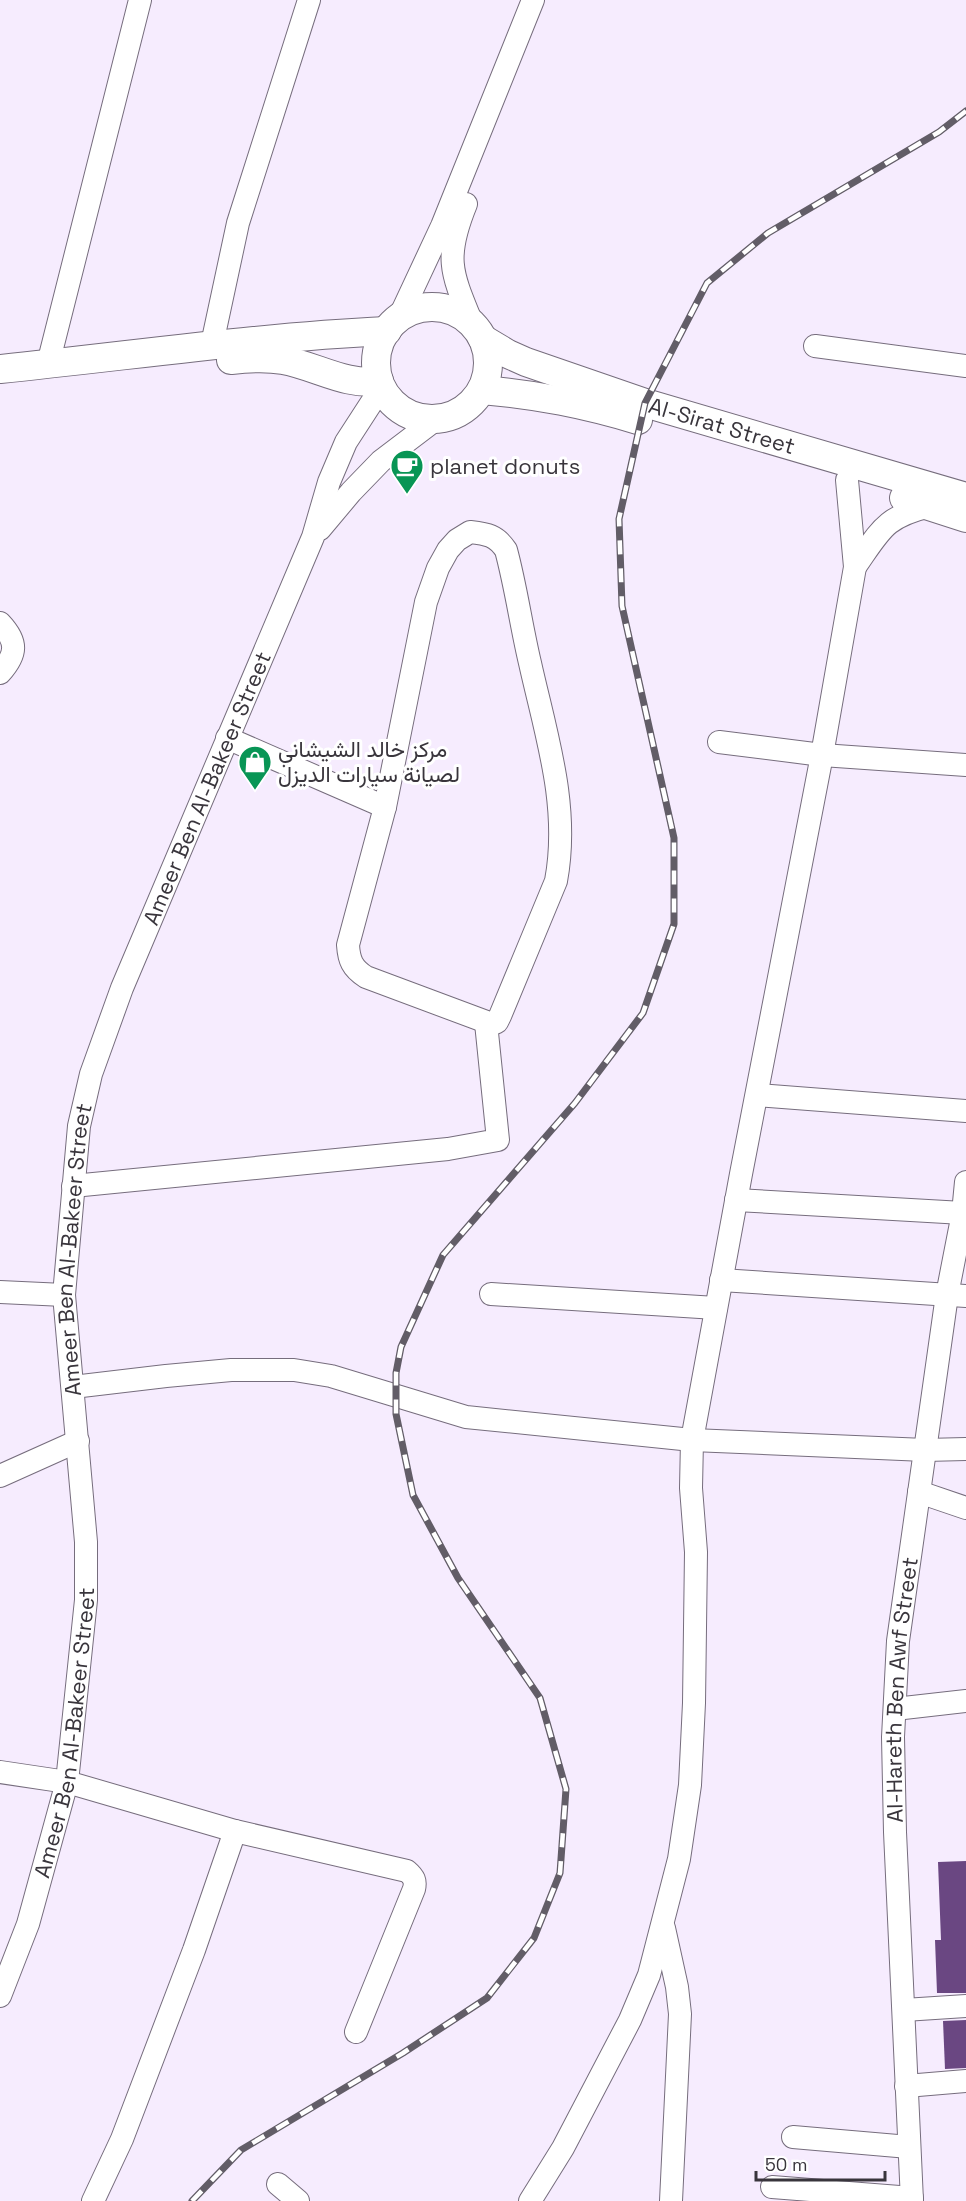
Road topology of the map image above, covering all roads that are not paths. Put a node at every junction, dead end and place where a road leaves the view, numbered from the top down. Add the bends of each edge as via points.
1 (140, 0) edge
2 (309, 0) edge
3 (533, 0) edge
4 (547, 0) edge
5 (393, 325) junction
6 (477, 331) junction
7 (212, 344) junction
8 (816, 346) dead end
9 (48, 364) junction
10 (966, 366) edge
11 (0, 369) edge
12 (380, 385) junction
13 (0, 388) edge
14 (482, 390) junction
15 (435, 420) junction
16 (847, 480) junction
17 (966, 497) edge
18 (930, 507) junction
19 (966, 518) edge
20 (313, 537) junction
21 (855, 567) junction
22 (0, 623) edge
23 (0, 673) edge
24 (227, 738) junction
25 (719, 742) dead end
26 (822, 755) junction
27 (966, 765) edge
28 (385, 807) junction
29 (486, 1023) junction
30 (757, 1095) junction
31 (966, 1111) edge
32 (73, 1186) junction
33 (965, 1195) edge
34 (736, 1200) junction
35 (721, 1280) junction
36 (0, 1292) edge
37 (491, 1294) dead end
38 (63, 1295) junction
39 (957, 1296) edge
40 (716, 1308) junction
41 (73, 1387) junction
42 (692, 1440) junction
43 (78, 1441) junction
44 (966, 1449) edge
45 (925, 1450) junction
46 (0, 1476) edge
47 (919, 1492) junction
48 (966, 1508) edge
49 (966, 1701) edge
50 (895, 1709) junction
51 (0, 1772) edge
52 (67, 1782) junction
53 (236, 1831) junction
54 (663, 1922) junction
55 (0, 1996) edge
56 (966, 2006) edge
57 (904, 2010) junction
58 (356, 2032) dead end
59 (966, 2081) edge
60 (906, 2086) junction
61 (793, 2137) dead end
62 (909, 2147) junction
63 (278, 2184) dead end
64 (772, 2187) dead end
65 (912, 2199) edge
66 (93, 2201) edge
67 (298, 2201) edge
68 (530, 2201) edge
69 (671, 2201) edge

1 - 9 street
2 - 7 street via 237,223
3 - 5 street via 442,226
4 - 6 street via 459,220 452,248 455,280
5 - 6 main road via 417,310 436,308 455,312
5 - 7 main road
5 - 12 main road via 379,346 376,364
6 - 14 main road via 488,356
6 - 17 main road, Al-Sirat Street via 526,362 645,403
7 - 9 main road
8 - 10 street
9 - 11 main road
12 - 13 main road via 352,381 284,360 257,358
12 - 15 main road via 400,409
12 - 20 street, Ameer Ben Al-Bakeer Street via 346,442
14 - 15 main road via 470,405
14 - 16 main road, Al-Sirat Street via 585,404
15 - 20 street, Ameer Ben Al-Bakeer Street via 381,461
16 - 18 main road, Al-Sirat Street
16 - 21 street
18 - 19 main road, Al-Sirat Street
18 - 21 street via 893,520 880,531
20 - 24 street, Ameer Ben Al-Bakeer Street
21 - 26 street
22 - 23 street via 14,644 11,658
24 - 28 street
24 - 32 street, Ameer Ben Al-Bakeer Street via 122,988 91,1074 79,1125
25 - 26 street
26 - 27 street
26 - 30 street
28 - 29 street via 348,945 352,965 366,977
28 - 29 street via 426,602 438,568 458,540 470,532 489,534 506,550 511,569 552,757 561,824 560,859 548,903 500,1017 497,1022
29 - 32 street via 498,1140 448,1149
30 - 31 street
30 - 34 street
32 - 38 street, Ameer Ben Al-Bakeer Street
33 - 34 street
33 - 39 street, Al-Hareth Ben Awf Street
34 - 35 street
35 - 39 street
35 - 40 street
36 - 38 street
37 - 40 street
38 - 41 street, Ameer Ben Al-Bakeer Street
39 - 45 street, Al-Hareth Ben Awf Street
40 - 42 street
41 - 42 street via 231,1370 294,1370 331,1376 466,1417
41 - 43 street, Ameer Ben Al-Bakeer Street
42 - 45 street
42 - 54 street via 696,1552 690,1785 679,1858
43 - 46 street
43 - 52 street, Ameer Ben Al-Bakeer Street via 87,1542 87,1600
44 - 45 street
45 - 47 street, Al-Hareth Ben Awf Street
47 - 48 street
47 - 50 street, Al-Hareth Ben Awf Street via 898,1641
49 - 50 street
50 - 57 street, Al-Hareth Ben Awf Street via 895,1832
51 - 52 street
52 - 53 street
52 - 55 street, Ameer Ben Al-Bakeer Street via 28,1924
53 - 58 street via 412,1875 414,1889
53 - 66 street via 122,2139
54 - 68 street via 649,1975 630,2020 563,2148
54 - 69 street via 680,2014
56 - 57 street
57 - 60 street, Al-Hareth Ben Awf Street
59 - 60 street
60 - 62 street, Al-Hareth Ben Awf Street
61 - 62 street
62 - 65 street, Al-Hareth Ben Awf Street
63 - 67 street
64 - 65 street

